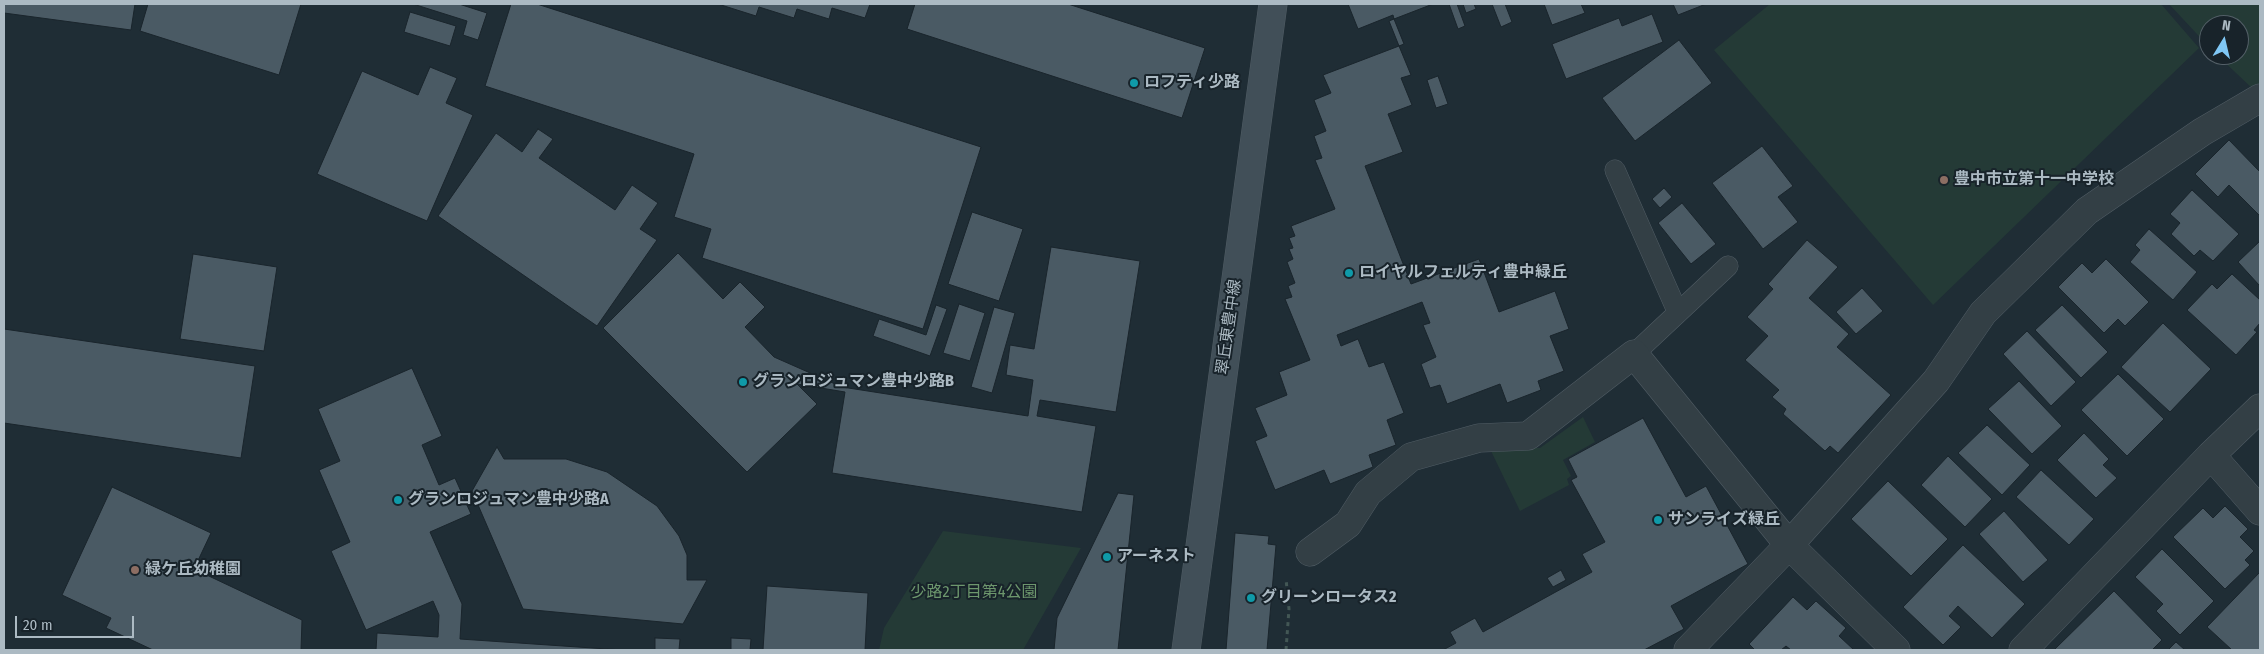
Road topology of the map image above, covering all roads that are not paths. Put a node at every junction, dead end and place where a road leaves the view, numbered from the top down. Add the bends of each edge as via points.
1 (1273, 4) edge
2 (2260, 98) edge
3 (1615, 170) dead end
4 (1728, 266) dead end
5 (1678, 313) junction
6 (1634, 354) junction
7 (2260, 408) edge
8 (2211, 455) junction
9 (2260, 511) edge
10 (1788, 545) junction
11 (1310, 552) road end
12 (1186, 650) edge
13 (1688, 650) edge
14 (1896, 650) edge
15 (2023, 650) edge

1 - 12 street, 翠丘東豊中線
2 - 10 street via 2202,132 2087,211 1983,313 1936,381
3 - 5 lane
4 - 5 lane
5 - 6 lane
6 - 10 street
6 - 11 street via 1528,436 1479,438 1411,457 1368,493 1348,524
7 - 8 street
8 - 9 street
8 - 15 street
10 - 13 street
10 - 14 street

